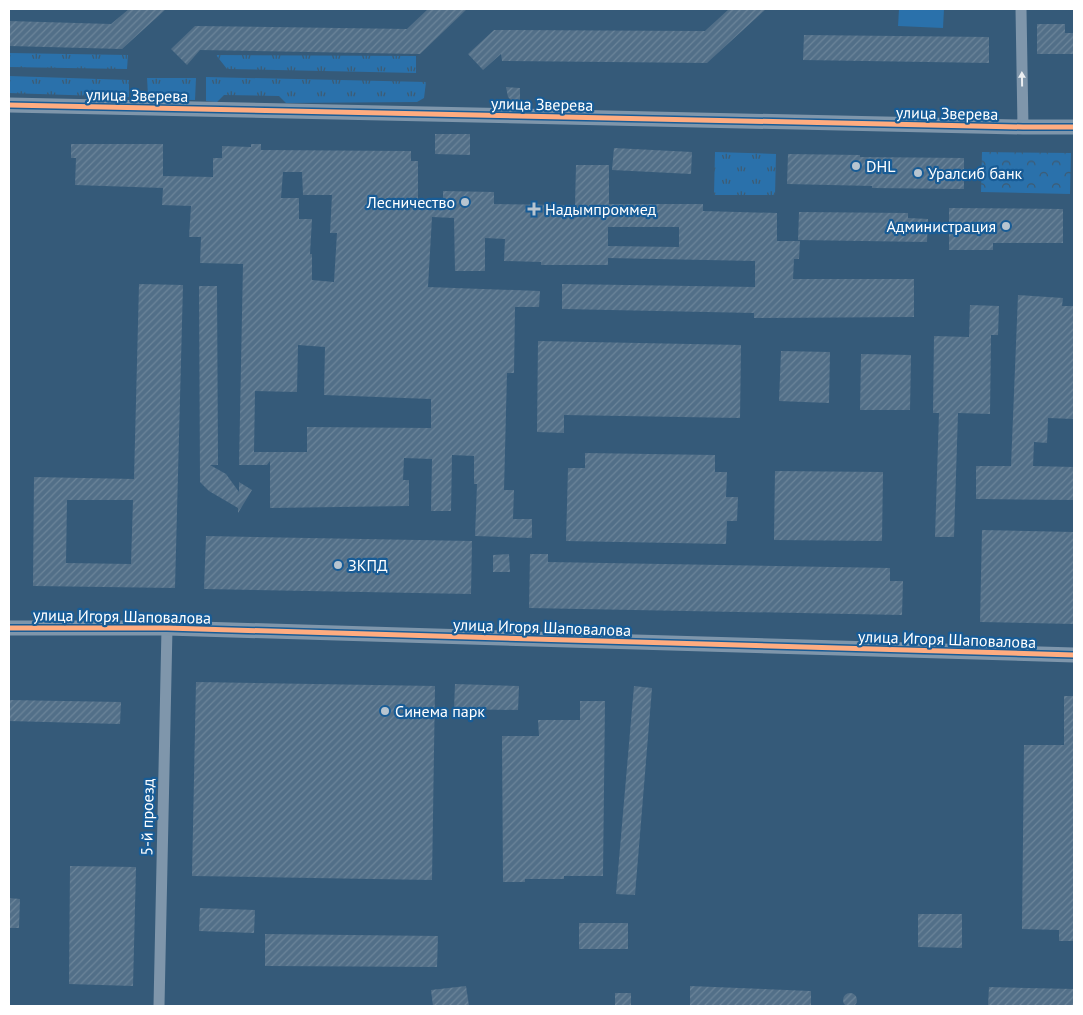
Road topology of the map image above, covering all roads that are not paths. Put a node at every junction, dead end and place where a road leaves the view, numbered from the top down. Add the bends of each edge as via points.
1 (1021, 9) edge
2 (9, 105) edge
3 (1022, 127) junction
4 (1074, 127) edge
5 (9, 628) edge
6 (167, 628) junction
7 (1074, 655) edge
8 (159, 1006) edge

3 -> 1 street
2 - 3 street, улица Зверева
3 - 4 street, улица Зверева
5 - 6 street, улица Игоря Шаповалова
6 - 7 street, улица Игоря Шаповалова
6 - 8 street, 5-й проезд

